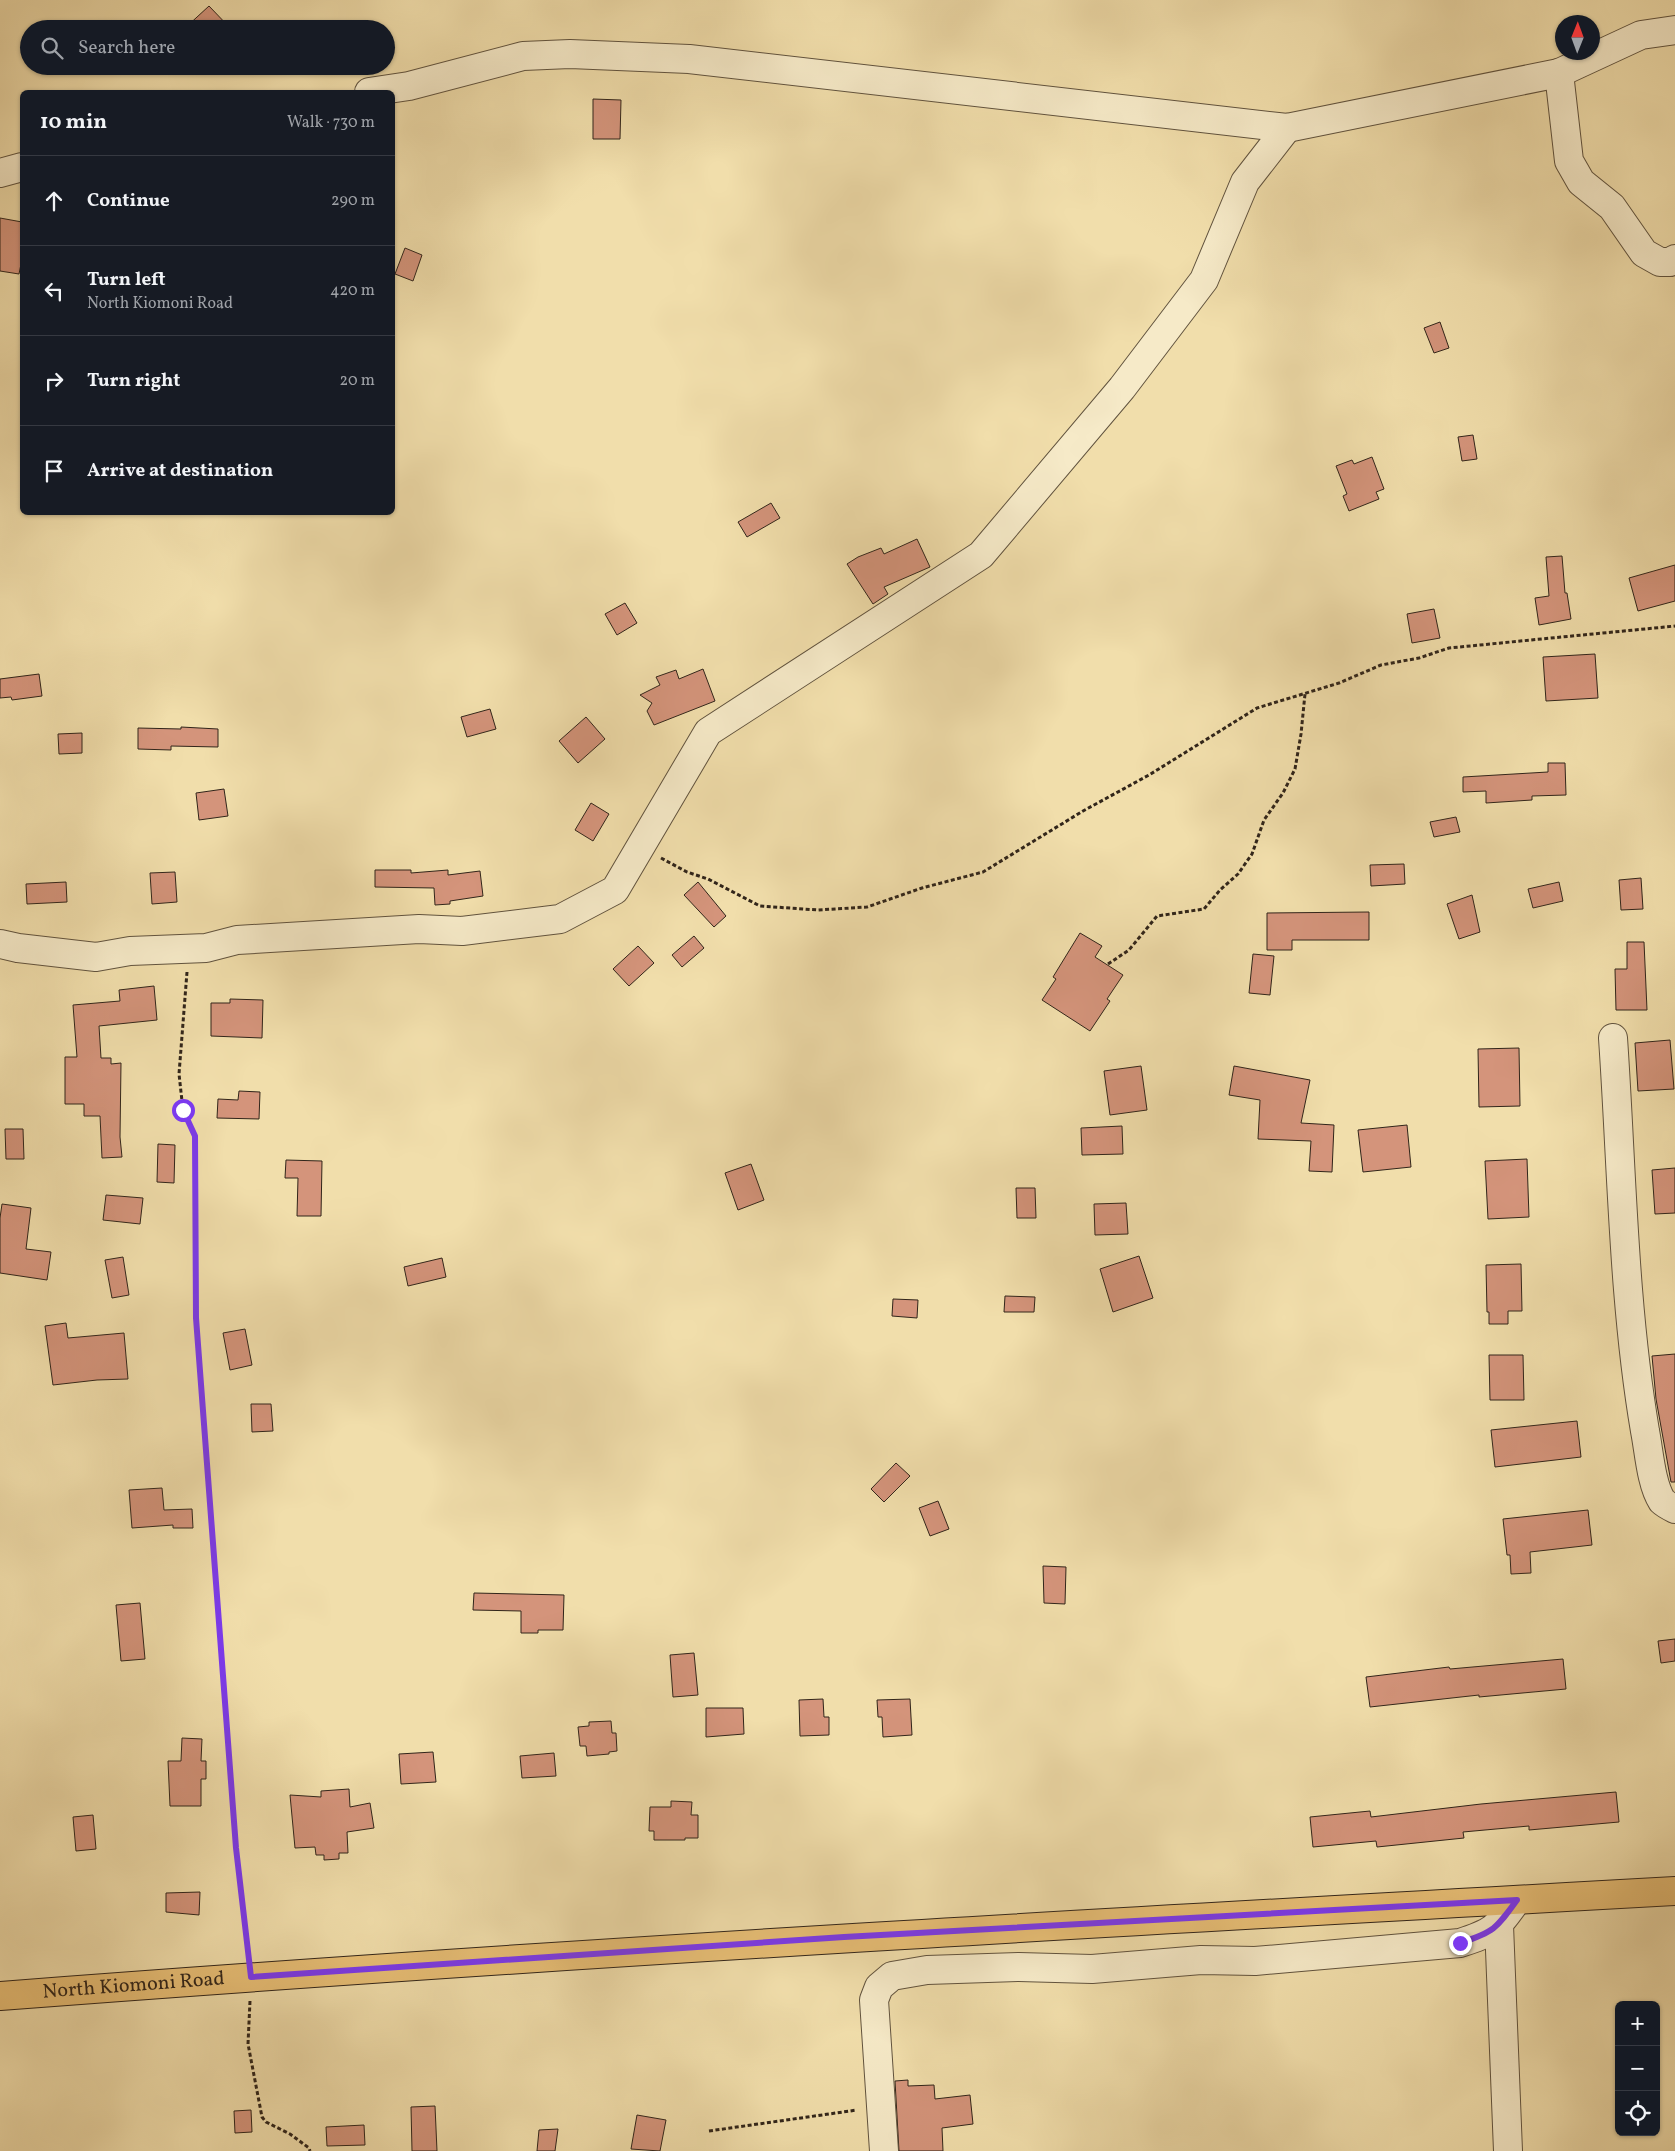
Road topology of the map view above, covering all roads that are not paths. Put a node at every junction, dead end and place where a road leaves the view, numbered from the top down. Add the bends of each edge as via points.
1 (1675, 30) edge
2 (1559, 73) junction
3 (382, 90) edge
4 (1287, 128) junction
5 (20, 168) edge
6 (0, 173) edge
7 (1675, 259) edge
8 (0, 944) edge
9 (1613, 1038) dead end
10 (1675, 1509) edge
11 (1675, 1891) edge
12 (1517, 1900) junction
13 (1499, 1925) junction
14 (0, 1996) edge
15 (884, 2151) edge
16 (1508, 2151) edge

1 - 2 street via 1641,35
2 - 4 street
2 - 7 street via 1569,161 1581,182 1612,207 1644,253 1660,262
3 - 4 street via 523,56 580,54 689,59
4 - 8 street via 1245,182 1204,280 1122,388 981,555 708,732 615,890 560,918 462,931 419,928 237,940 206,948 130,951 96,957
5 - 6 street
9 - 10 street via 1624,1258 1637,1385 1654,1480 1663,1502
11 - 12 main road, North Kiomoni Road
12 - 13 street
12 - 14 main road, North Kiomoni Road via 844,1937
13 - 15 street via 1487,1934 1460,1943 1255,1961 1201,1960 1092,1969 927,1970 892,1976 879,1987 874,2000
13 - 16 street

